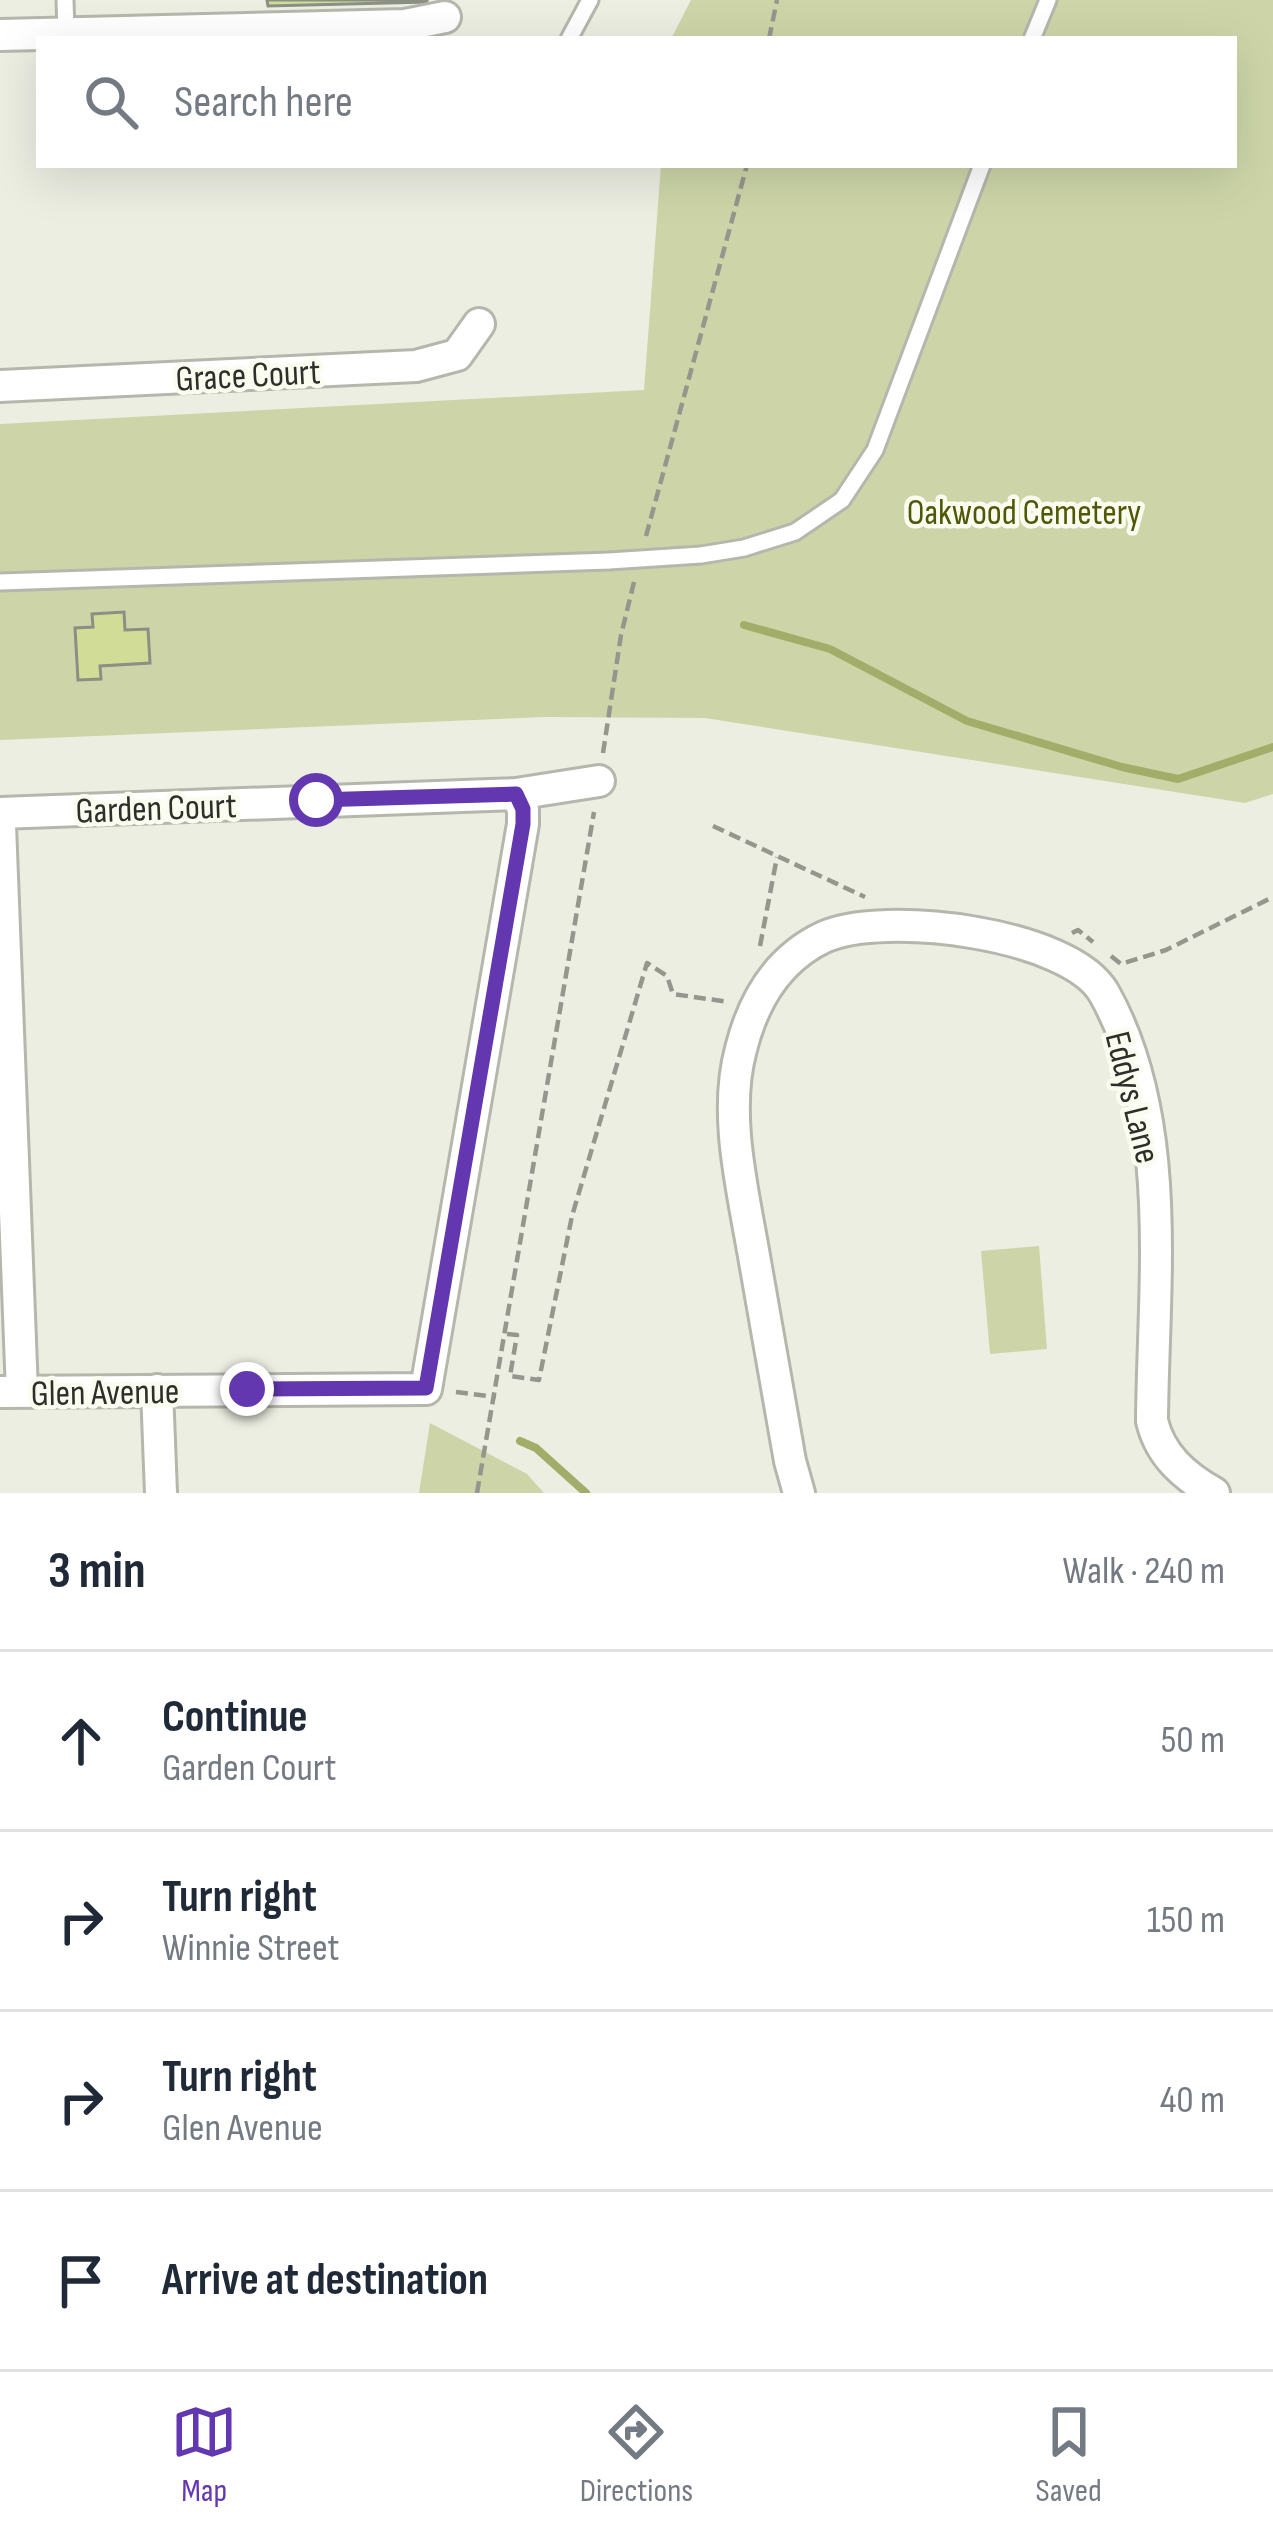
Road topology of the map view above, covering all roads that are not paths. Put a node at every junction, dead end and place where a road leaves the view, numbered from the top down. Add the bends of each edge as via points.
1 (65, 0) edge
2 (590, 0) edge
3 (1048, 0) edge
4 (445, 17) dead end
5 (65, 33) junction
6 (0, 35) edge
7 (571, 36) edge
8 (1033, 36) edge
9 (981, 168) edge
10 (479, 324) dead end
11 (0, 386) edge
12 (0, 581) edge
13 (599, 781) road end
14 (516, 794) junction
15 (0, 813) edge
16 (0, 825) edge
17 (157, 1390) junction
18 (11, 1392) edge
19 (161, 1493) edge
20 (800, 1493) edge
21 (1214, 1493) edge

1 - 5 lane
2 - 7 lane
3 - 8 lane
4 - 5 street via 406,26
5 - 6 street
9 - 12 lane, bridge via 875,450 842,500 795,532 701,555 609,561
10 - 11 street, Grace Court via 457,355 416,366
13 - 14 street, Garden Court
14 - 15 street, Garden Court
14 - 17 street, Glen Avenue via 523,824 426,1388
16 - 18 street
17 - 18 street, Glen Avenue
17 - 19 street
20 - 21 street, Eddys Lane via 738,1160 740,1000 760,993 825,936 871,926 980,933 1061,958 1102,989 1140,1094 1154,1169 1157,1444

